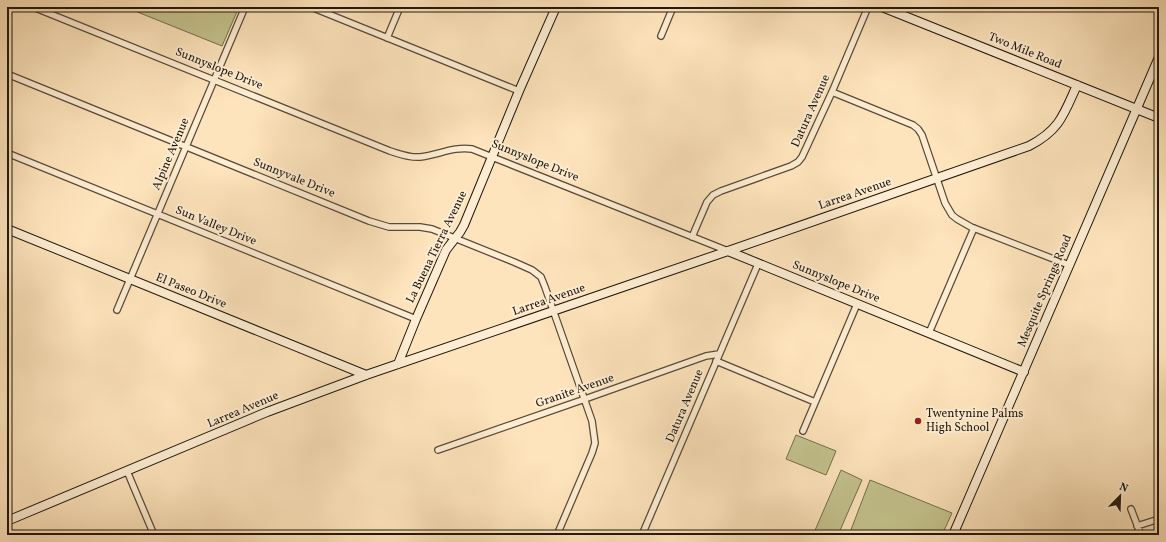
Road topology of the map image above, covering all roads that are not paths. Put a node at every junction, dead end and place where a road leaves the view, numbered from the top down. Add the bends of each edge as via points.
1 (33, 7) edge
2 (245, 7) edge
3 (311, 7) edge
4 (400, 7) edge
5 (556, 7) edge
6 (673, 7) edge
7 (868, 7) edge
8 (882, 7) edge
9 (661, 36) dead end
10 (387, 38) junction
11 (1159, 57) edge
12 (7, 74) edge
13 (214, 80) junction
14 (1077, 84) junction
15 (519, 91) junction
16 (832, 92) junction
17 (1137, 109) junction
18 (1159, 118) edge
19 (186, 146) junction
20 (7, 153) edge
21 (492, 157) junction
22 (937, 178) junction
23 (158, 214) junction
24 (974, 228) junction
25 (7, 229) edge
26 (692, 237) junction
27 (455, 239) junction
28 (728, 251) junction
29 (758, 264) junction
30 (1069, 264) junction
31 (130, 279) junction
32 (857, 304) junction
33 (117, 310) dead end
34 (554, 311) junction
35 (416, 319) junction
36 (929, 333) junction
37 (719, 354) junction
38 (716, 361) junction
39 (398, 364) junction
40 (1024, 372) junction
41 (366, 375) junction
42 (585, 399) junction
43 (815, 402) junction
44 (803, 430) dead end
45 (438, 450) dead end
46 (127, 471) junction
47 (1131, 509) dead end
48 (1159, 519) edge
49 (7, 521) edge
50 (1137, 526) junction
51 (154, 535) edge
52 (557, 535) edge
53 (642, 535) edge
54 (953, 535) edge
55 (1141, 535) edge

1 - 13 street, Sunnyslope Drive
2 - 13 street, Alpine Avenue
3 - 10 street
4 - 10 street
5 - 15 street, La Buena Tierra Avenue
6 - 9 street
7 - 16 street, Datura Avenue
8 - 14 street, Two Mile Road
10 - 15 street
11 - 17 street, Mesquite Springs Road
12 - 19 street, Sunnyvale Drive
13 - 19 street, Alpine Avenue
13 - 21 street, Sunnyslope Drive via 405,156 420,157 467,148
14 - 17 street, Two Mile Road
14 - 22 street, Larrea Avenue via 1055,128 1039,140 1018,150
15 - 21 street, La Buena Tierra Avenue
16 - 22 street via 918,129
16 - 26 street, Datura Avenue via 798,162 713,195 707,202
17 - 18 street, Two Mile Road
17 - 30 street, Mesquite Springs Road
19 - 23 street, Alpine Avenue
19 - 27 street, Sunnyvale Drive via 369,221 389,227 432,229
20 - 23 street, Sun Valley Drive
21 - 26 street, Sunnyslope Drive
21 - 27 street, La Buena Tierra Avenue via 464,225
22 - 24 street via 952,215
22 - 28 street, Larrea Avenue
23 - 31 street, Alpine Avenue
23 - 35 street, Sun Valley Drive
24 - 30 street
24 - 36 street
25 - 31 street, El Paseo Drive
26 - 28 street, Sunnyslope Drive
27 - 34 street, Sunnyvale Drive via 532,270 540,277
27 - 35 street, La Buena Tierra Avenue via 446,250
28 - 29 street, Sunnyslope Drive
28 - 34 street, Larrea Avenue
29 - 32 street, Sunnyslope Drive
29 - 37 street, Datura Avenue
30 - 40 street, Mesquite Springs Road
31 - 33 street, Alpine Avenue
31 - 41 street, El Paseo Drive
32 - 36 street, Sunnyslope Drive
32 - 43 street
34 - 39 street, Larrea Avenue
34 - 42 street, Sunnyvale Drive
35 - 39 street, La Buena Tierra Avenue
36 - 40 street, Sunnyslope Drive
37 - 38 street, Datura Avenue
37 - 42 street, Granite Avenue via 706,356
38 - 43 street
38 - 53 street, Datura Avenue
39 - 41 street, Larrea Avenue
40 - 54 street, Mesquite Springs Road
41 - 46 street, Larrea Avenue via 267,412
42 - 45 street, Granite Avenue
42 - 52 street, Sunnyvale Drive via 595,443
43 - 44 street
46 - 49 street, Larrea Avenue
46 - 51 street
47 - 50 street
48 - 50 street
50 - 55 street

